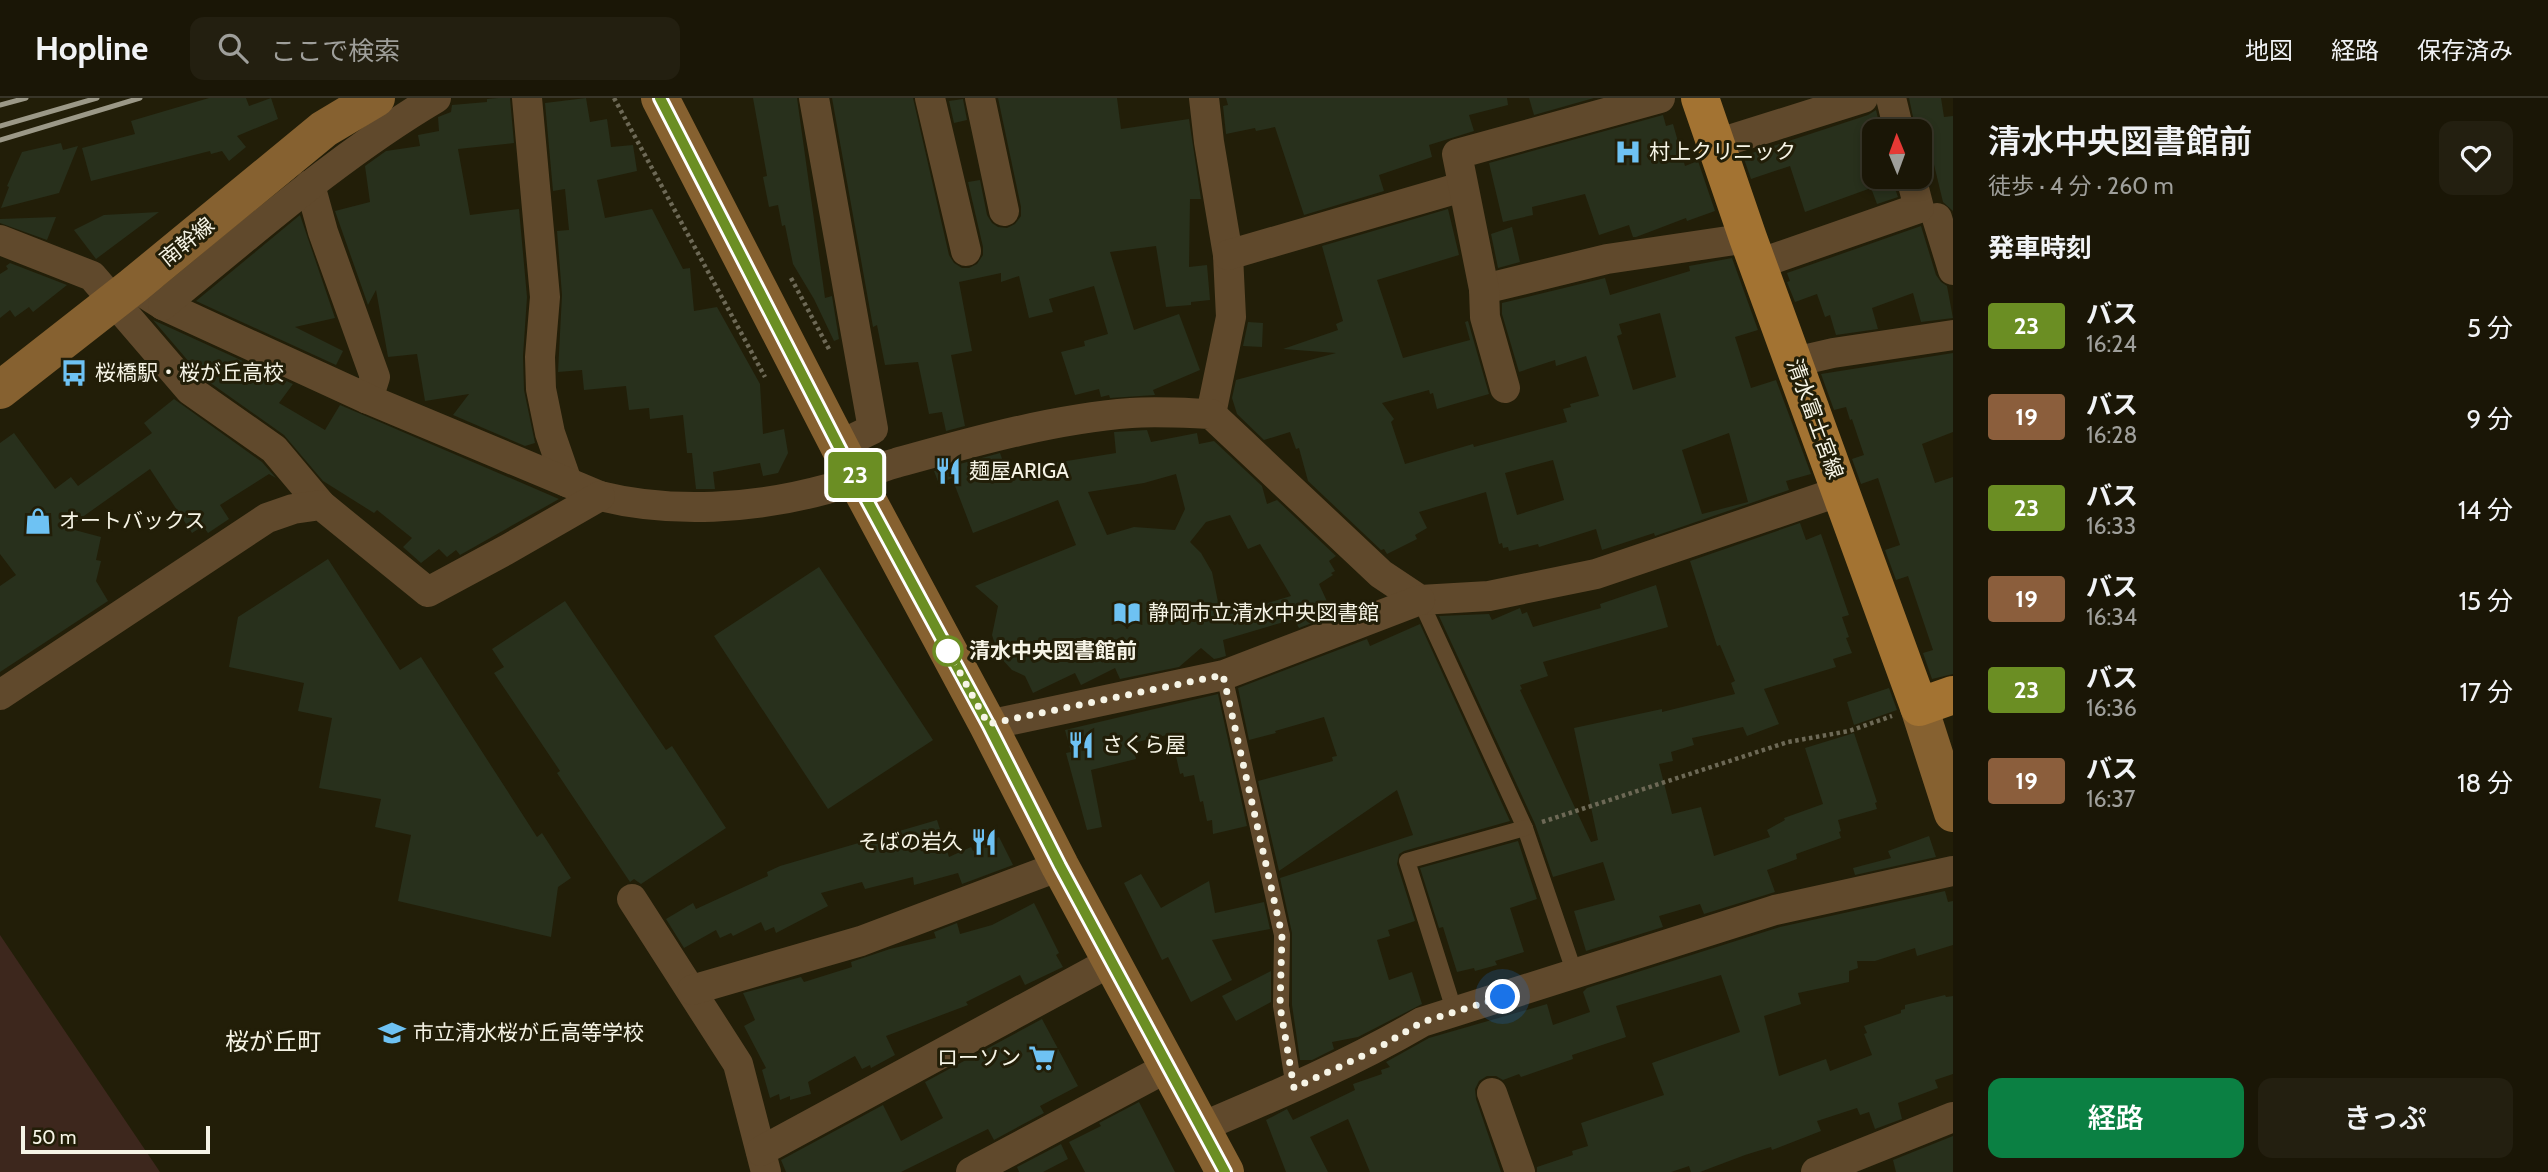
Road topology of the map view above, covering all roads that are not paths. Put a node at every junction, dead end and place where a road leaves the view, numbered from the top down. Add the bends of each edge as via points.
1 (376, 98) edge
2 (436, 98) edge
3 (527, 98) edge
4 (660, 98) edge
5 (814, 98) edge
6 (930, 98) edge
7 (980, 98) edge
8 (1660, 98) edge
9 (1700, 98) edge
10 (1863, 98) edge
11 (1891, 98) edge
12 (1207, 99) edge
13 (1896, 119) edge
14 (1716, 144) junction
15 (992, 152) junction
16 (946, 164) junction
17 (310, 185) junction
18 (1462, 187) junction
19 (1914, 189) edge
20 (1004, 211) dead end
21 (1937, 218) dead end
22 (0, 240) edge
23 (966, 251) dead end
24 (1753, 251) junction
25 (1228, 255) junction
26 (1953, 270) edge
27 (1484, 289) junction
28 (137, 297) junction
29 (1953, 335) edge
30 (1794, 362) junction
31 (1505, 388) dead end
32 (0, 390) edge
33 (368, 399) junction
34 (1211, 414) junction
35 (840, 445) junction
36 (856, 480) junction
37 (567, 482) junction
38 (1841, 491) junction
39 (600, 496) junction
40 (321, 505) junction
41 (1420, 600) junction
42 (1223, 675) junction
43 (0, 695) edge
44 (1936, 701) edge
45 (988, 724) junction
46 (1953, 813) edge
47 (1525, 828) junction
48 (1060, 866) junction
49 (1953, 871) edge
50 (632, 899) dead end
51 (1112, 961) junction
52 (1575, 974) junction
53 (692, 990) junction
54 (1455, 1013) junction
55 (1168, 1067) junction
56 (1294, 1088) junction
57 (1492, 1093) dead end
58 (1953, 1118) edge
59 (1202, 1127) junction
60 (764, 1161) edge
61 (971, 1172) edge
62 (1225, 1172) edge
63 (1520, 1172) edge
64 (1816, 1172) edge

1 - 28 main road, 南幹線 via 324,129
2 - 17 street via 389,125
3 - 37 street via 545,297 541,389
4 - 35 main road
5 - 35 street via 873,429
6 - 16 street
7 - 15 street
8 - 18 street via 1457,154
9 - 14 main road, 清水富士宮線
10 - 14 street
11 - 13 street
12 - 25 street via 1209,142
14 - 24 main road, 清水富士宮線
15 - 16 street
15 - 20 street
16 - 23 street
17 - 28 street
17 - 33 street via 375,377
18 - 25 street
18 - 27 street
19 - 24 street via 1919,208
21 - 26 street
22 - 28 street
24 - 27 street via 1607,259
24 - 30 main road, 清水富士宮線
25 - 34 street via 1231,317
27 - 31 street via 1485,317
28 - 32 main road, 南幹線
28 - 33 street
28 - 40 street via 190,390 274,449
29 - 30 street
30 - 38 main road, 清水富士宮線
33 - 37 street
34 - 36 street via 1131,413 1068,422 892,464
34 - 41 street via 1381,574
35 - 36 main road
36 - 39 street via 826,490 727,506 634,505
36 - 45 main road
37 - 39 street
38 - 41 street via 1596,574 1489,596
38 - 44 main road, 清水富士宮線
39 - 40 street via 428,592
40 - 43 street via 267,518
41 - 42 street
41 - 47 lane
42 - 45 street
42 - 56 lane via 1282,935 1280,1006
44 - 46 main road
45 - 48 main road
47 - 52 lane
47 - 54 lane via 1407,862
48 - 51 main road
48 - 53 street via 861,941
49 - 52 street via 1775,910
50 - 53 street
51 - 55 main road
51 - 60 street
52 - 54 street
53 - 60 street via 738,1064
54 - 56 street via 1422,1022
55 - 59 main road
55 - 61 street
56 - 59 street
57 - 63 street
58 - 64 street
59 - 62 main road

